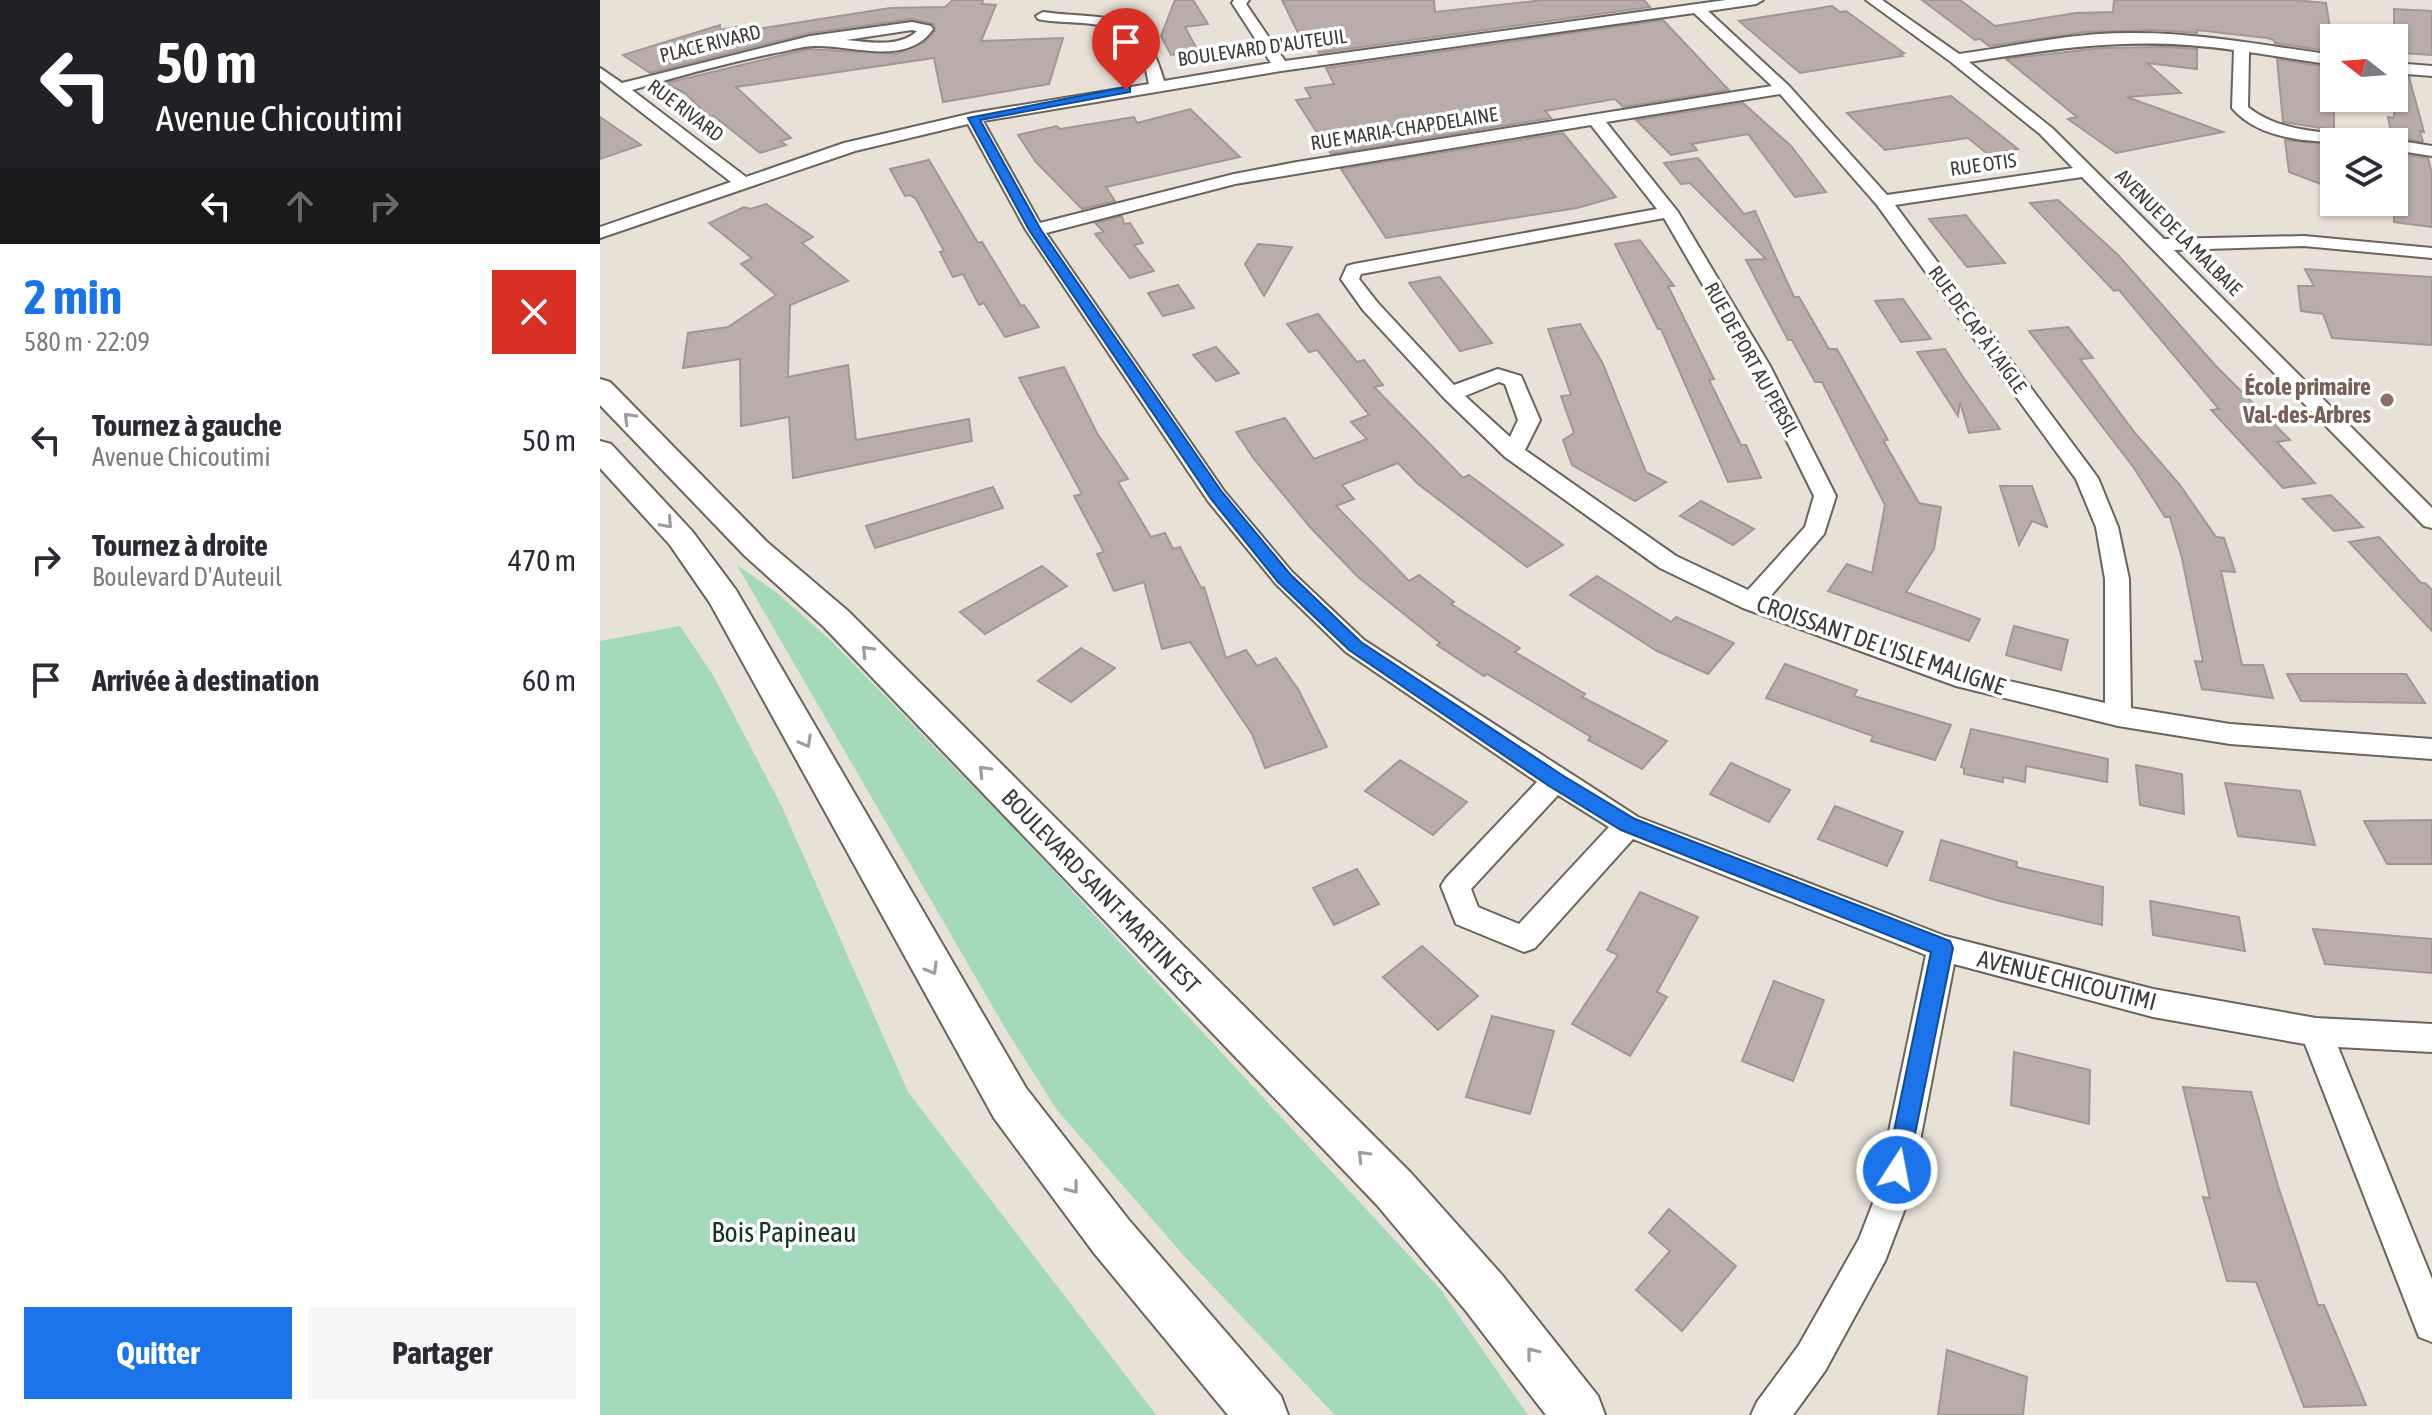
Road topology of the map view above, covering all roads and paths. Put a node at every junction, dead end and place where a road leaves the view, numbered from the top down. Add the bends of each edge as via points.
1 (1242, 0) edge
2 (1756, 0) edge
3 (1873, 0) edge
4 (1697, 8) junction
5 (1043, 16) dead end
6 (810, 40) junction
7 (2242, 48) junction
8 (2320, 58) edge
9 (1956, 59) junction
10 (1281, 66) junction
11 (2408, 69) edge
12 (2432, 71) edge
13 (600, 73) edge
14 (1157, 84) junction
15 (621, 88) junction
16 (1784, 89) junction
17 (973, 118) junction
18 (1597, 121) junction
19 (2320, 135) edge
20 (2408, 147) edge
21 (2432, 151) edge
22 (2088, 171) junction
23 (744, 184) junction
24 (1883, 201) junction
25 (1669, 212) junction
26 (1035, 230) junction
27 (600, 233) edge
28 (2161, 245) junction
29 (2432, 253) edge
30 (600, 388) edge
31 (1451, 394) junction
32 (658, 447) junction
33 (1513, 452) junction
34 (607, 458) edge
35 (2432, 521) edge
36 (1752, 602) junction
37 (2118, 716) junction
38 (2432, 749) edge
39 (1555, 780) junction
40 (1628, 825) junction
41 (1942, 948) junction
42 (2316, 1032) junction
43 (2432, 1038) edge
44 (2432, 1324) edge
45 (1262, 1415) edge
46 (1579, 1415) edge
47 (1770, 1415) edge

1 - 10 street via 1239,3
2 - 4 street, BOULEVARD D'AUTEUIL
3 - 9 street, AVENUE DE LA MALBAIE
4 - 10 street, BOULEVARD D'AUTEUIL
4 - 16 street, RUE DE CAP À L'AIGLE
5 - 14 street via 1129,30 1144,44
6 - 6 street, PLACE RIVARD via 870,48 917,42 926,29 912,26
6 - 15 street, PLACE RIVARD via 703,63
7 - 8 street
7 - 9 street via 2129,37
7 - 19 street via 2240,108 2287,130
9 - 22 street, AVENUE DE LA MALBAIE
10 - 14 street, BOULEVARD D'AUTEUIL
11 - 12 street
13 - 15 street, RUE RIVARD
14 - 17 street, BOULEVARD D'AUTEUIL
15 - 23 street, RUE RIVARD
16 - 18 street, RUE MARIA-CHAPDELAINE
16 - 24 street, RUE DE CAP À L'AIGLE
17 - 23 street, BOULEVARD D'AUTEUIL via 850,147
17 - 26 street, AVENUE CHICOUTIMI
18 - 25 street, RUE DE PORT AU PERSIL
18 - 26 street, RUE MARIA-CHAPDELAINE via 1272,172
20 - 21 street
22 - 24 street, RUE OTIS
22 - 28 street, AVENUE DE LA MALBAIE
23 - 27 street, BOULEVARD D'AUTEUIL
24 - 37 street, RUE DE CAP À L'AIGLE via 2087,478 2107,527 2117,579
25 - 31 street, CROISSANT DE L'ISLE MALIGNE via 1354,270 1350,279 1370,306
25 - 36 street, RUE DE PORT AU PERSIL via 1760,366 1825,496 1816,529
26 - 39 street, AVENUE CHICOUTIMI via 1216,496 1284,578 1355,646
28 - 29 street via 2304,241
28 - 35 street, AVENUE DE LA MALBAIE
32 -> 30 main road, BOULEVARD SAINT-MARTIN EST
31 - 33 street, CROISSANT DE L'ISLE MALIGNE
31 - 33 street via 1498,375 1514,380 1529,420
32 - 34 main road
46 -> 32 main road, BOULEVARD SAINT-MARTIN EST via 1394,1189 836,619 756,549
33 - 36 street, CROISSANT DE L'ISLE MALIGNE via 1668,562
34 -> 45 main road via 696,556 724,598 1010,1103 1111,1236
36 - 37 street, CROISSANT DE L'ISLE MALIGNE via 1965,680
37 - 38 street, CROISSANT DE L'ISLE MALIGNE via 2230,734
39 - 40 street, AVENUE CHICOUTIMI
39 - 40 street via 1456,886 1466,915 1524,939
40 - 41 street, AVENUE CHICOUTIMI
41 - 42 street, AVENUE CHICOUTIMI via 2153,1003
41 - 47 street via 1892,1198 1873,1249 1812,1358
42 - 43 street, AVENUE CHICOUTIMI
42 - 44 street

